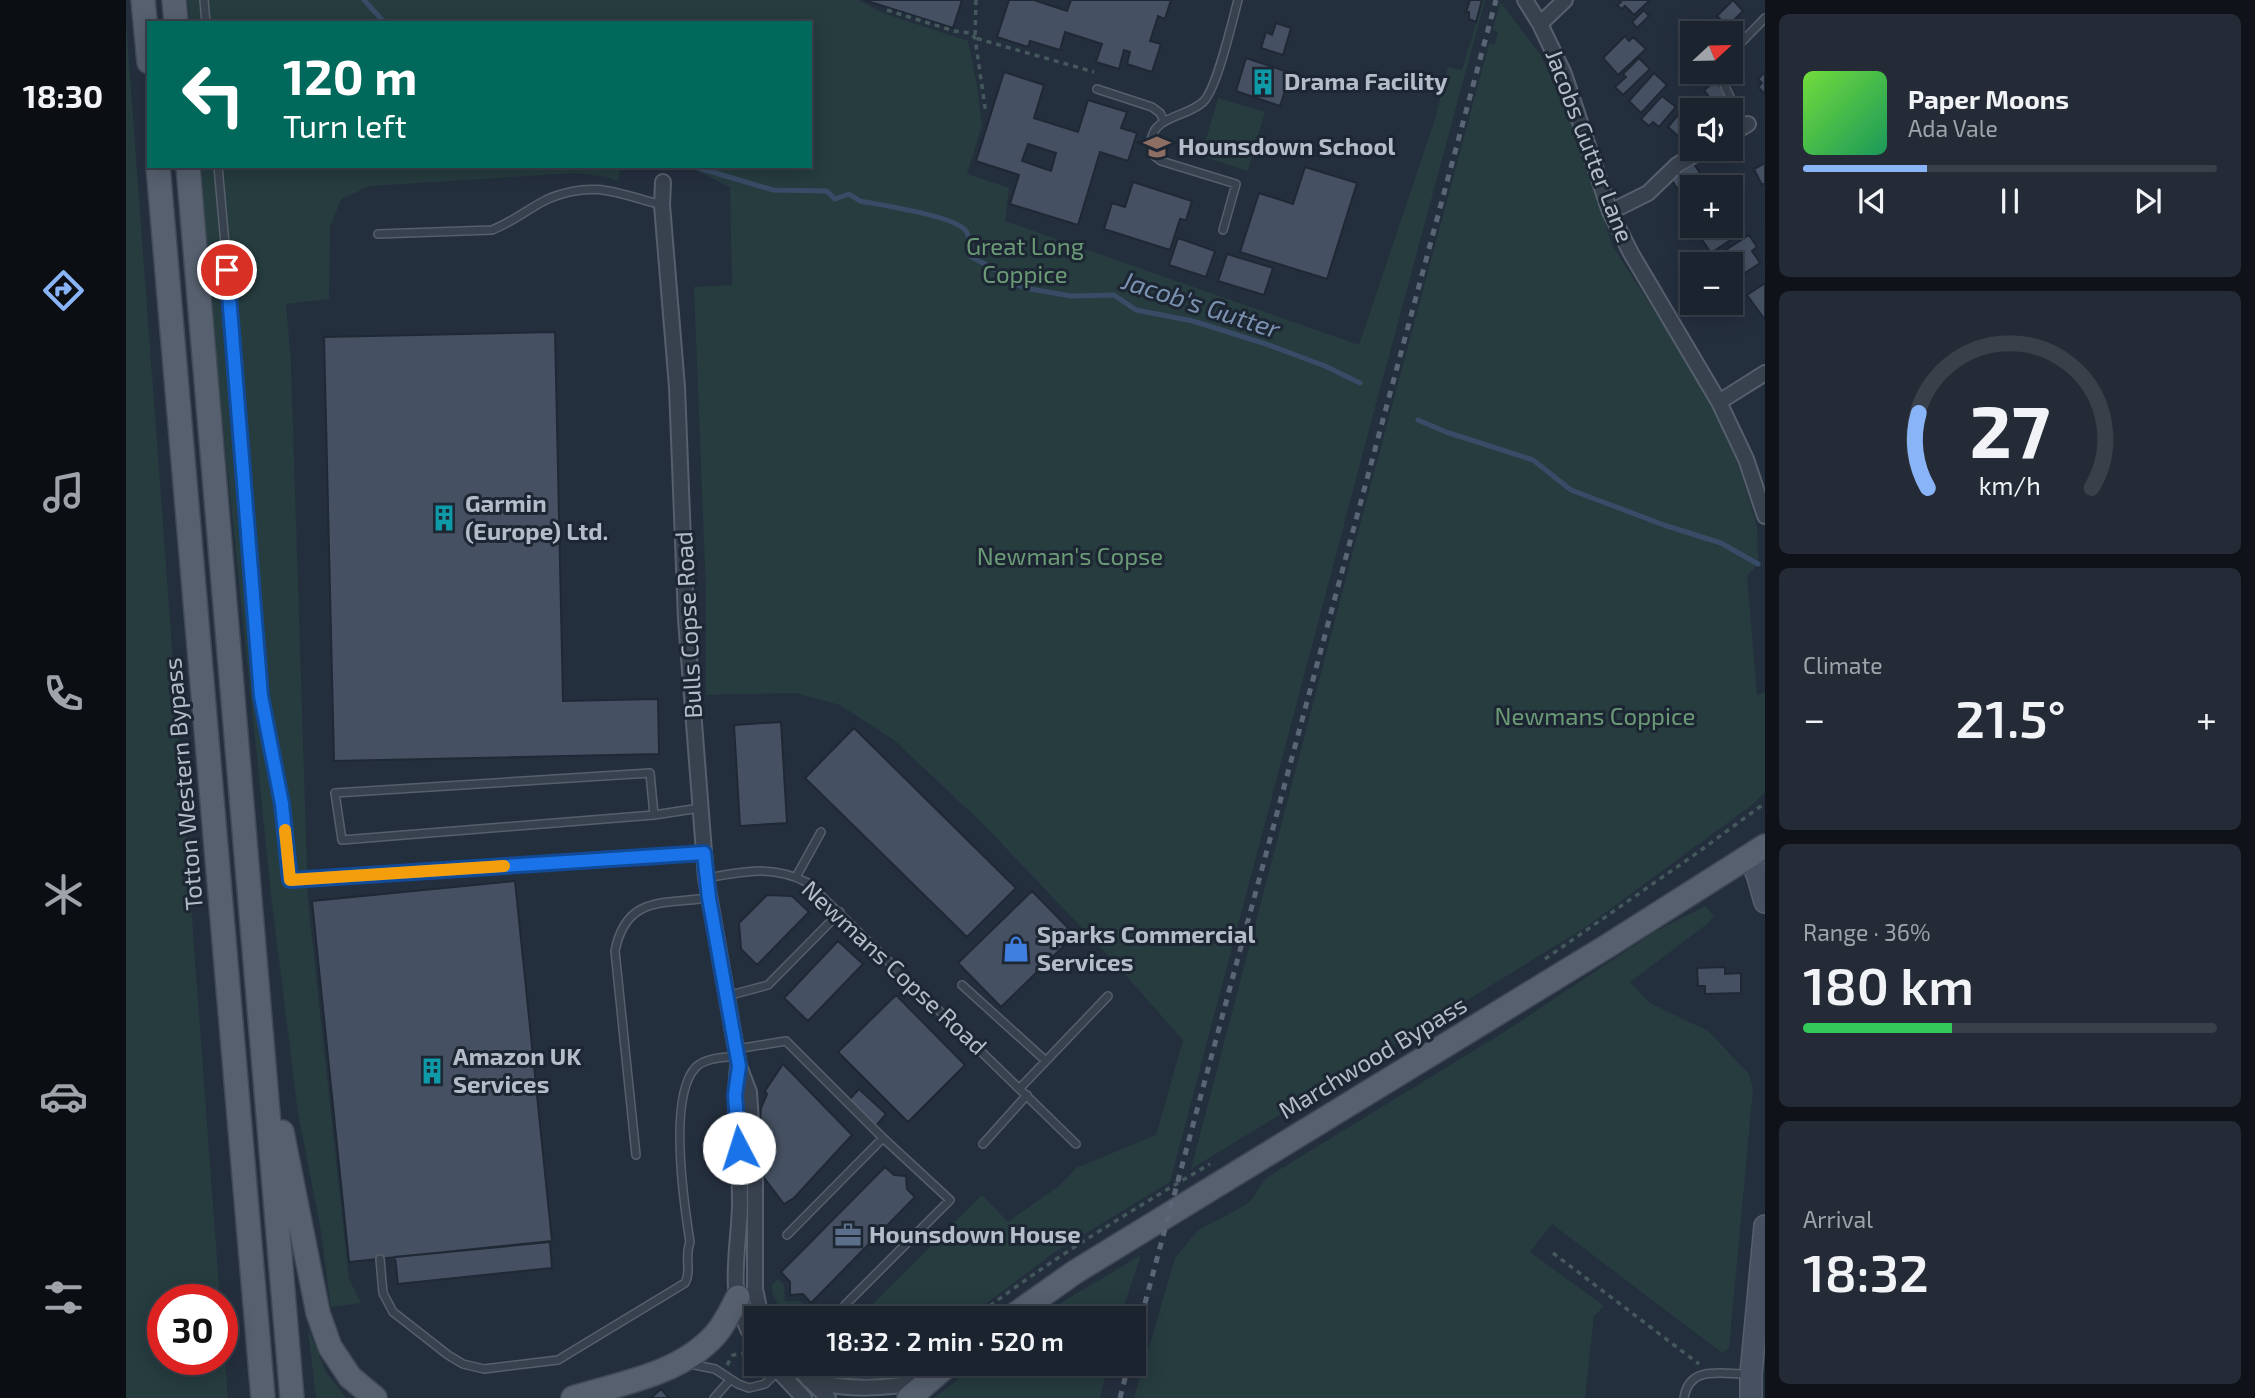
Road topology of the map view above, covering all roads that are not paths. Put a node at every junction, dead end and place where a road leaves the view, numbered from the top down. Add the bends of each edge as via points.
1 (143, 0) edge
2 (174, 0) edge
3 (204, 0) edge
4 (1238, 0) edge
5 (1525, 0) edge
6 (1564, 0) edge
7 (1765, 18) edge
8 (176, 21) edge
9 (206, 21) edge
10 (1540, 24) junction
11 (147, 41) edge
12 (1743, 41) edge
13 (1097, 89) dead end
14 (1164, 121) junction
15 (1685, 161) edge
16 (158, 168) edge
17 (188, 168) edge
18 (218, 168) edge
19 (663, 182) dead end
20 (662, 205) junction
21 (1610, 212) junction
22 (1223, 230) dead end
23 (379, 234) dead end
24 (1765, 373) edge
25 (1719, 402) junction
26 (1765, 516) edge
27 (701, 808) junction
28 (654, 815) junction
29 (821, 832) dead end
30 (1757, 852) edge
31 (704, 853) junction
32 (796, 877) junction
33 (706, 878) junction
34 (709, 898) junction
35 (1765, 902) edge
36 (840, 912) junction
37 (962, 985) dead end
38 (726, 996) junction
39 (1108, 996) dead end
40 (261, 1026) junction
41 (737, 1057) junction
42 (1045, 1061) junction
43 (1020, 1088) junction
44 (1027, 1095) junction
45 (883, 1138) junction
46 (982, 1144) dead end
47 (1076, 1144) dead end
48 (636, 1155) dead end
49 (1765, 1226) edge
50 (787, 1235) dead end
51 (380, 1259) dead end
52 (738, 1297) junction
53 (845, 1305) dead end
54 (759, 1306) edge
55 (1027, 1306) edge
56 (744, 1318) edge
57 (675, 1365) junction
58 (1751, 1374) junction
59 (771, 1376) edge
60 (786, 1376) edge
61 (805, 1376) edge
62 (933, 1376) edge
63 (730, 1380) junction
64 (809, 1380) junction
65 (927, 1381) junction
66 (263, 1398) edge
67 (292, 1398) edge
68 (374, 1398) edge
69 (573, 1398) edge
70 (714, 1398) edge
71 (804, 1398) edge
72 (828, 1398) edge
73 (909, 1398) edge
74 (1684, 1398) edge
75 (1751, 1398) edge

1 - 11 main road
2 - 8 main road
3 - 9 lane
4 - 14 lane via 1210,93 1194,108
5 - 10 street, Jacobs Gutter Lane
6 - 10 street
7 - 12 lane
10 - 21 street, Jacobs Gutter Lane via 1563,74
13 - 14 lane via 1153,107
14 - 22 lane via 1152,141 1156,159 1236,184
15 - 21 street via 1648,193
16 - 66 main road, Totton Western Bypass
17 - 40 main road
18 - 31 lane via 261,696 282,804 290,880
19 - 20 street, Bulls Copse Road
20 - 23 lane via 591,188 550,198 492,230
20 - 27 street, Bulls Copse Road
21 - 25 street, Jacobs Gutter Lane
24 - 25 street
25 - 26 street, Jacobs Gutter Lane via 1746,459
27 - 28 lane
27 - 31 street, Bulls Copse Road
28 - 28 lane via 650,773 335,793 342,840
29 - 32 lane
30 - 35 street
30 - 55 main road, Marchwood Bypass via 1075,1272
31 - 33 street, Bulls Copse Road
32 - 33 lane, Newmans Copse Road via 756,870
32 - 36 lane, Newmans Copse Road
33 - 34 street, Bulls Copse Road
34 - 38 street, Bulls Copse Road
34 - 48 lane via 638,910 627,917 617,939
36 - 38 lane via 768,985
36 - 43 lane, Newmans Copse Road
37 - 42 lane
38 - 41 street, Bulls Copse Road
39 - 42 lane
40 - 67 main road
40 - 68 main road via 318,1313 330,1347 350,1377
41 - 45 lane via 786,1041
41 - 51 lane via 698,1066 681,1109 688,1278 679,1288 558,1360 484,1369 463,1364 393,1312 383,1293
41 - 52 street, Bulls Copse Road
41 - 54 street, Bulls Copse Road via 750,1104
42 - 43 lane
43 - 44 lane, Newmans Copse Road
44 - 46 lane
44 - 47 lane, Newmans Copse Road
45 - 50 lane
45 - 53 lane via 950,1200
49 - 58 street
52 - 56 street, Bulls Copse Road
52 - 57 main road via 717,1333 698,1352
57 - 63 lane via 705,1366
57 - 69 main road
58 - 74 lane via 1692,1378
58 - 75 street
59 - 63 lane via 755,1387
60 - 71 street
61 - 64 street
62 - 65 main road
63 - 70 lane
64 - 65 street via 873,1389
64 - 72 street
65 - 73 main road

